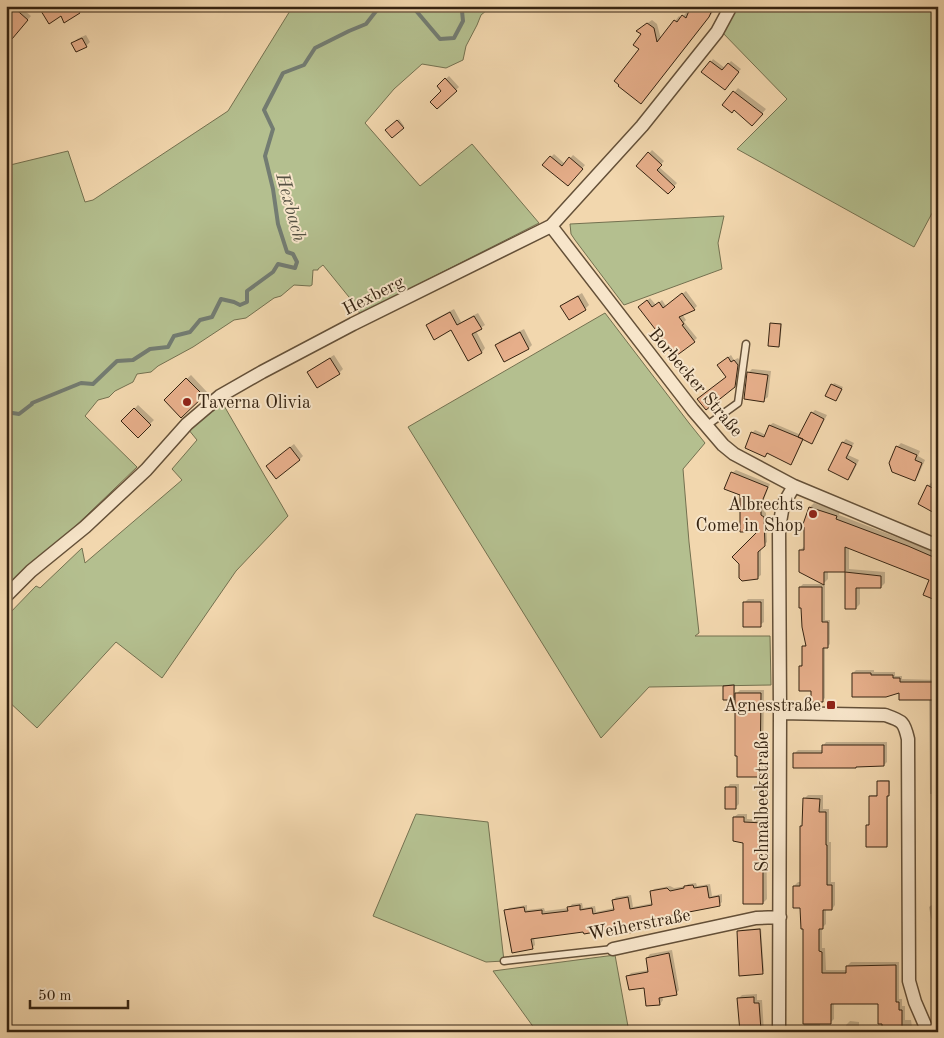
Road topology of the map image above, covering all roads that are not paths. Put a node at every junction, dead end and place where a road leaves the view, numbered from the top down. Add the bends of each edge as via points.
1 (731, 6) edge
2 (551, 226) junction
3 (746, 344) dead end
4 (706, 426) junction
5 (794, 486) junction
6 (938, 546) edge
7 (6, 596) edge
8 (780, 713) junction
9 (780, 917) junction
10 (613, 949) joint
11 (504, 961) dead end
12 (779, 1032) edge
13 (928, 1032) edge

1 - 2 street, Hexberg via 717,32 642,126
2 - 4 street, Borbecker Straße
2 - 7 street, Hexberg via 353,324 220,396 187,424 146,470 92,521
3 - 4 lane via 738,403
4 - 5 street, Borbecker Straße via 734,454
5 - 6 street, Borbecker Straße
5 - 8 street, Schmalbeekstraße via 783,505 778,528
8 - 9 street, Schmalbeekstraße
8 - 13 street via 885,715 905,726 908,739 909,981
9 - 10 street, Weiherstraße via 756,918
9 - 12 street, Schmalbeekstraße
10 - 11 lane, Weiherstraße

